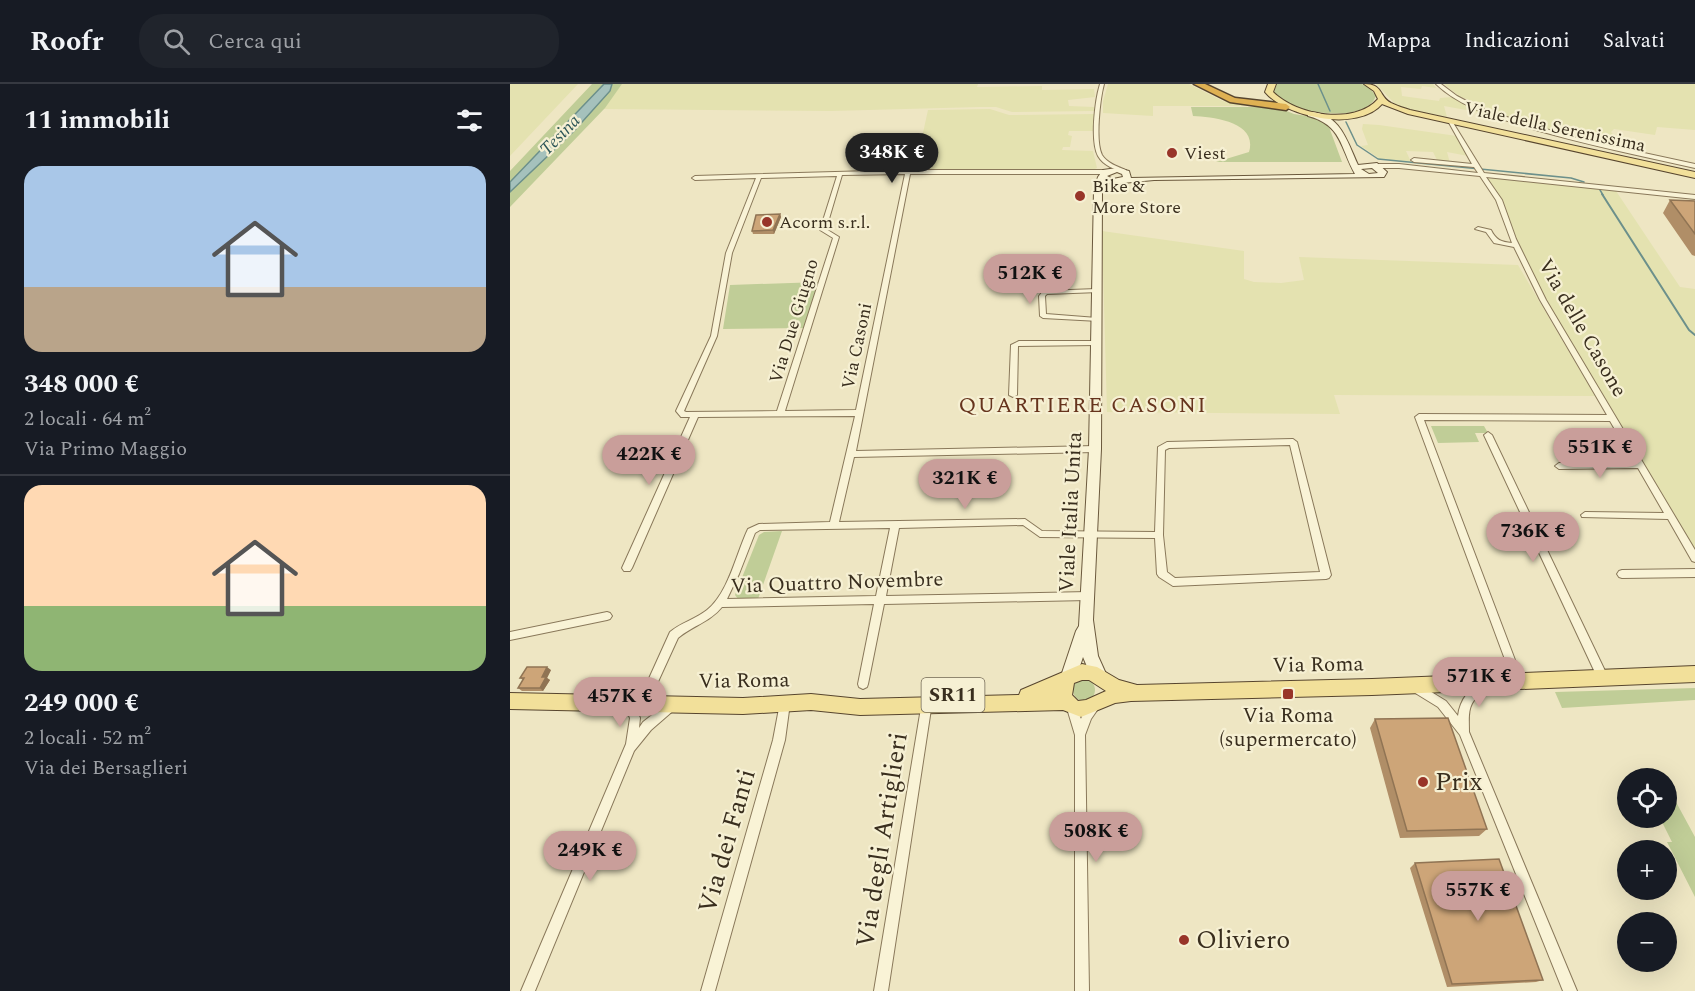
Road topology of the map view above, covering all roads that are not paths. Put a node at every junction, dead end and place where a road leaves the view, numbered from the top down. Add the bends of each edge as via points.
1 (1102, 84) edge
2 (1198, 84) edge
3 (1207, 84) edge
4 (1228, 84) edge
5 (1240, 84) edge
6 (1369, 84) edge
7 (1438, 84) edge
8 (1270, 87) edge
9 (1382, 99) junction
10 (1286, 106) junction
11 (1368, 111) junction
12 (1408, 112) junction
13 (1311, 114) junction
14 (1354, 114) junction
15 (1450, 121) junction
16 (1335, 123) junction
17 (1349, 154) junction
18 (1414, 160) dead end
19 (1695, 166) edge
20 (1376, 167) junction
21 (1357, 169) junction
22 (1479, 170) junction
23 (1105, 171) junction
24 (908, 172) junction
25 (1125, 172) junction
26 (840, 174) junction
27 (1695, 175) edge
28 (759, 176) junction
29 (1368, 176) junction
30 (694, 178) dead end
31 (1154, 178) junction
32 (1337, 178) junction
33 (1118, 182) junction
34 (1098, 190) junction
35 (1695, 197) edge
36 (1478, 228) dead end
37 (1516, 245) junction
38 (1097, 291) junction
39 (1097, 320) junction
40 (1097, 343) junction
41 (1013, 395) dead end
42 (858, 413) junction
43 (780, 414) junction
44 (695, 415) junction
45 (1613, 418) junction
46 (1488, 435) dead end
47 (1095, 449) junction
48 (851, 454) junction
49 (1641, 465) junction
50 (1559, 466) dead end
51 (1586, 515) dead end
52 (1670, 516) junction
53 (834, 525) junction
54 (895, 525) junction
55 (1092, 535) junction
56 (1159, 535) junction
57 (1695, 558) edge
58 (627, 568) dead end
59 (1695, 573) edge
60 (1622, 574) dead end
61 (1088, 596) junction
62 (881, 598) junction
63 (721, 603) junction
64 (607, 616) dead end
65 (1086, 620) junction
66 (510, 636) edge
67 (1695, 674) edge
68 (1100, 677) junction
69 (1068, 678) junction
70 (1603, 678) junction
71 (1518, 681) junction
72 (1489, 682) junction
73 (862, 684) dead end
74 (1412, 686) junction
75 (1148, 694) junction
76 (927, 700) junction
77 (510, 701) edge
78 (785, 703) junction
79 (1069, 704) junction
80 (1098, 704) junction
81 (636, 705) junction
82 (676, 705) junction
83 (1464, 732) junction
84 (1080, 735) junction
85 (630, 748) junction
86 (528, 991) edge
87 (708, 991) edge
88 (881, 991) edge
89 (1082, 991) edge
90 (1570, 991) edge

1 - 23 street via 1099,152
2 - 10 highway via 1227,99
3 - 8 highway via 1224,95 1245,100 1263,98
4 - 5 highway
6 - 9 main road
7 - 19 street via 1478,108 1524,124 1576,140
8 - 10 main road via 1272,97
9 - 11 main road
9 - 12 main road, Viale della Serenissima
10 - 13 main road, Viale della Serenissima
11 - 12 main road, Viale della Serenissima
11 - 14 main road, Viale della Serenissima
12 - 15 main road, Viale della Serenissima
13 - 14 main road, Viale della Serenissima
13 - 16 street
14 - 16 street
15 - 22 street, Via delle Casone
15 - 27 main road, Viale della Serenissima
16 - 17 street
17 - 20 street
17 - 21 street
18 - 22 street
20 - 21 street
20 - 22 street
20 - 29 street via 1381,175
21 - 29 street
21 - 32 street
22 - 35 street
22 - 37 street, Via delle Casone via 1499,200
23 - 24 street
23 - 25 street
23 - 33 street via 1108,181
23 - 34 street, Viale Italia Unita
24 - 26 street
24 - 42 street, Via Casoni
25 - 31 street
25 - 33 street via 1127,179
26 - 28 street
26 - 43 street, Via Due Giugno via 823,230 836,237
28 - 30 street
28 - 44 street via 729,253 714,336 680,411
29 - 32 street
31 - 32 street
31 - 33 street
33 - 34 street
34 - 38 street, Viale Italia Unita
36 - 37 street via 1489,231 1497,243
37 - 45 street, Via delle Casone via 1543,300
38 - 39 street, Viale Italia Unita
38 - 39 street via 1050,292 1042,296 1043,316
39 - 40 street, Viale Italia Unita
40 - 41 street via 1015,345
40 - 47 street, Viale Italia Unita
42 - 43 street
42 - 48 street, Via Casoni
43 - 44 street
44 - 58 street
45 - 49 street, Via delle Casone
45 - 71 street via 1419,417
46 - 70 street
47 - 48 street
47 - 55 street, Viale Italia Unita
48 - 53 street, Via Casoni
49 - 50 street
49 - 52 street, Via delle Casone
51 - 52 street
52 - 57 street, Via delle Casone
53 - 54 street
53 - 63 street via 759,527 751,531
54 - 55 street via 1025,522 1040,534
54 - 62 street
55 - 56 street
55 - 61 street, Viale Italia Unita
56 - 56 street via 1161,449 1167,445 1293,442 1326,575 1173,582 1162,574
59 - 60 street
61 - 62 street, Via Quattro Novembre
61 - 65 street, Viale Italia Unita
62 - 63 street, Via Quattro Novembre
62 - 73 street
63 - 81 street, Via Quattro Novembre via 674,635
64 - 66 street
65 - 68 street, Viale Italia Unita via 1090,656
65 - 69 street, Viale Italia Unita
67 - 70 main road, Via Roma
68 - 69 main road, Via Roma / SR11 via 1085,671
68 - 75 main road, Via Roma / SR11 via 1117,687
68 - 80 main road via 1105,694
69 - 76 main road, Via Roma / SR11 via 1029,696 1003,694
69 - 79 main road via 1063,690
70 - 71 main road, Via Roma
71 - 72 main road, Via Roma
72 - 74 main road, Via Roma
72 - 83 street via 1467,698
74 - 75 main road, Via Roma
74 - 83 street via 1442,704
75 - 80 main road, Via Roma / SR11 via 1118,695
76 - 78 main road, Via Roma / SR11 via 860,707
76 - 79 main road, Via Roma / SR11
76 - 88 street, Via degli Artiglieri
77 - 81 main road, Via Roma
78 - 82 main road, Via Roma
78 - 87 street, Via dei Fanti via 779,740
79 - 80 main road, Via Roma / SR11 via 1081,709
79 - 84 street
80 - 84 street via 1087,716
81 - 82 main road, Via Roma
81 - 85 street
82 - 85 street via 652,721
83 - 90 street
84 - 89 street
85 - 86 street

